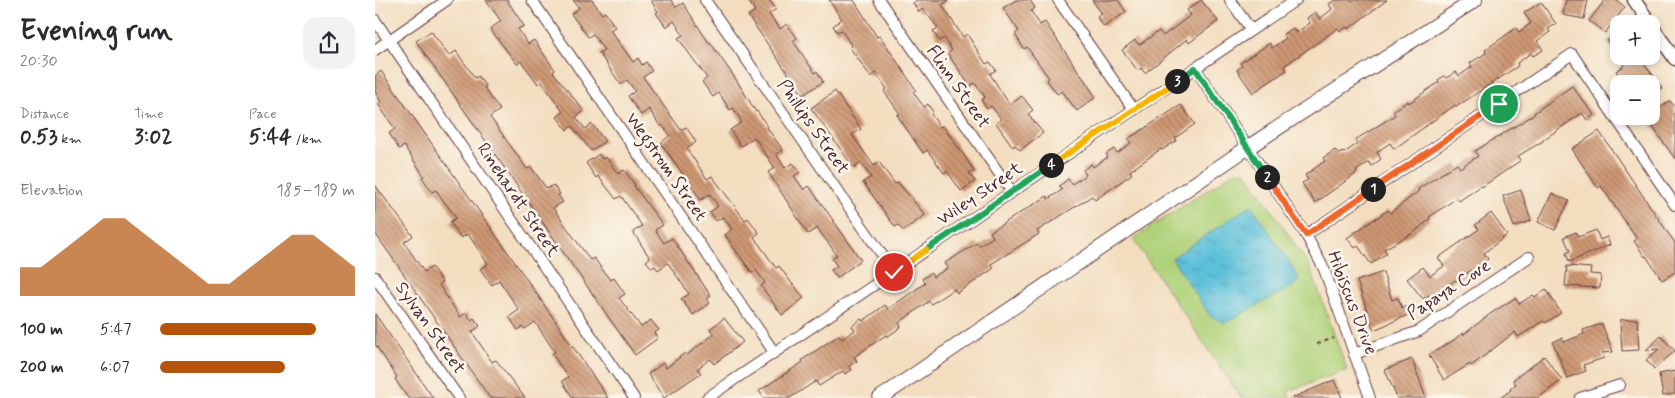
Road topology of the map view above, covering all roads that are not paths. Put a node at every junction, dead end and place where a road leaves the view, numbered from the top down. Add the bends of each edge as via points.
1 (447, 0) edge
2 (532, 0) edge
3 (705, 0) edge
4 (879, 0) edge
5 (1058, 0) edge
6 (1230, 0) edge
7 (1296, 0) edge
8 (1475, 0) edge
9 (1635, 0) edge
10 (1645, 15) edge
11 (375, 20) edge
12 (1251, 30) junction
13 (1660, 38) edge
14 (389, 40) junction
15 (375, 50) edge
16 (1675, 60) edge
17 (1195, 68) junction
18 (1134, 110) junction
19 (1247, 148) junction
20 (1012, 192) junction
21 (1675, 205) edge
22 (1306, 235) junction
23 (1529, 257) dead end
24 (894, 272) junction
25 (375, 277) edge
26 (775, 352) junction
27 (1354, 354) junction
28 (1620, 385) dead end
29 (720, 395) edge
30 (459, 398) edge
31 (634, 398) edge
32 (707, 398) edge
33 (880, 398) edge
34 (1370, 398) edge
35 (1580, 398) edge

1 - 14 street
2 - 26 street, Wegstrom Street
3 - 24 street, Phillips Street
4 - 20 street, Flinn Street
5 - 18 street
6 - 12 street
7 - 12 street, Wiley Street
8 - 19 main road
9 - 10 street
11 - 14 street, Rinehardt Street
12 - 17 street, Wiley Street
13 - 16 street
14 - 15 street
14 - 31 street, Rinehardt Street
17 - 18 street, Wiley Street
17 - 19 street, Hibiscus Drive
18 - 20 street, Wiley Street
19 - 22 street, Hibiscus Drive
19 - 33 main road
20 - 24 street, Wiley Street
21 - 22 street via 1572,54
22 - 27 street, Hibiscus Drive via 1324,269
23 - 27 street, Papaya Cove via 1419,331
24 - 26 street, Wiley Street
25 - 30 street, Sylvan Street
26 - 29 street, Wiley Street
27 - 34 street, Hibiscus Drive
28 - 35 street
29 - 32 street, Wiley Street

